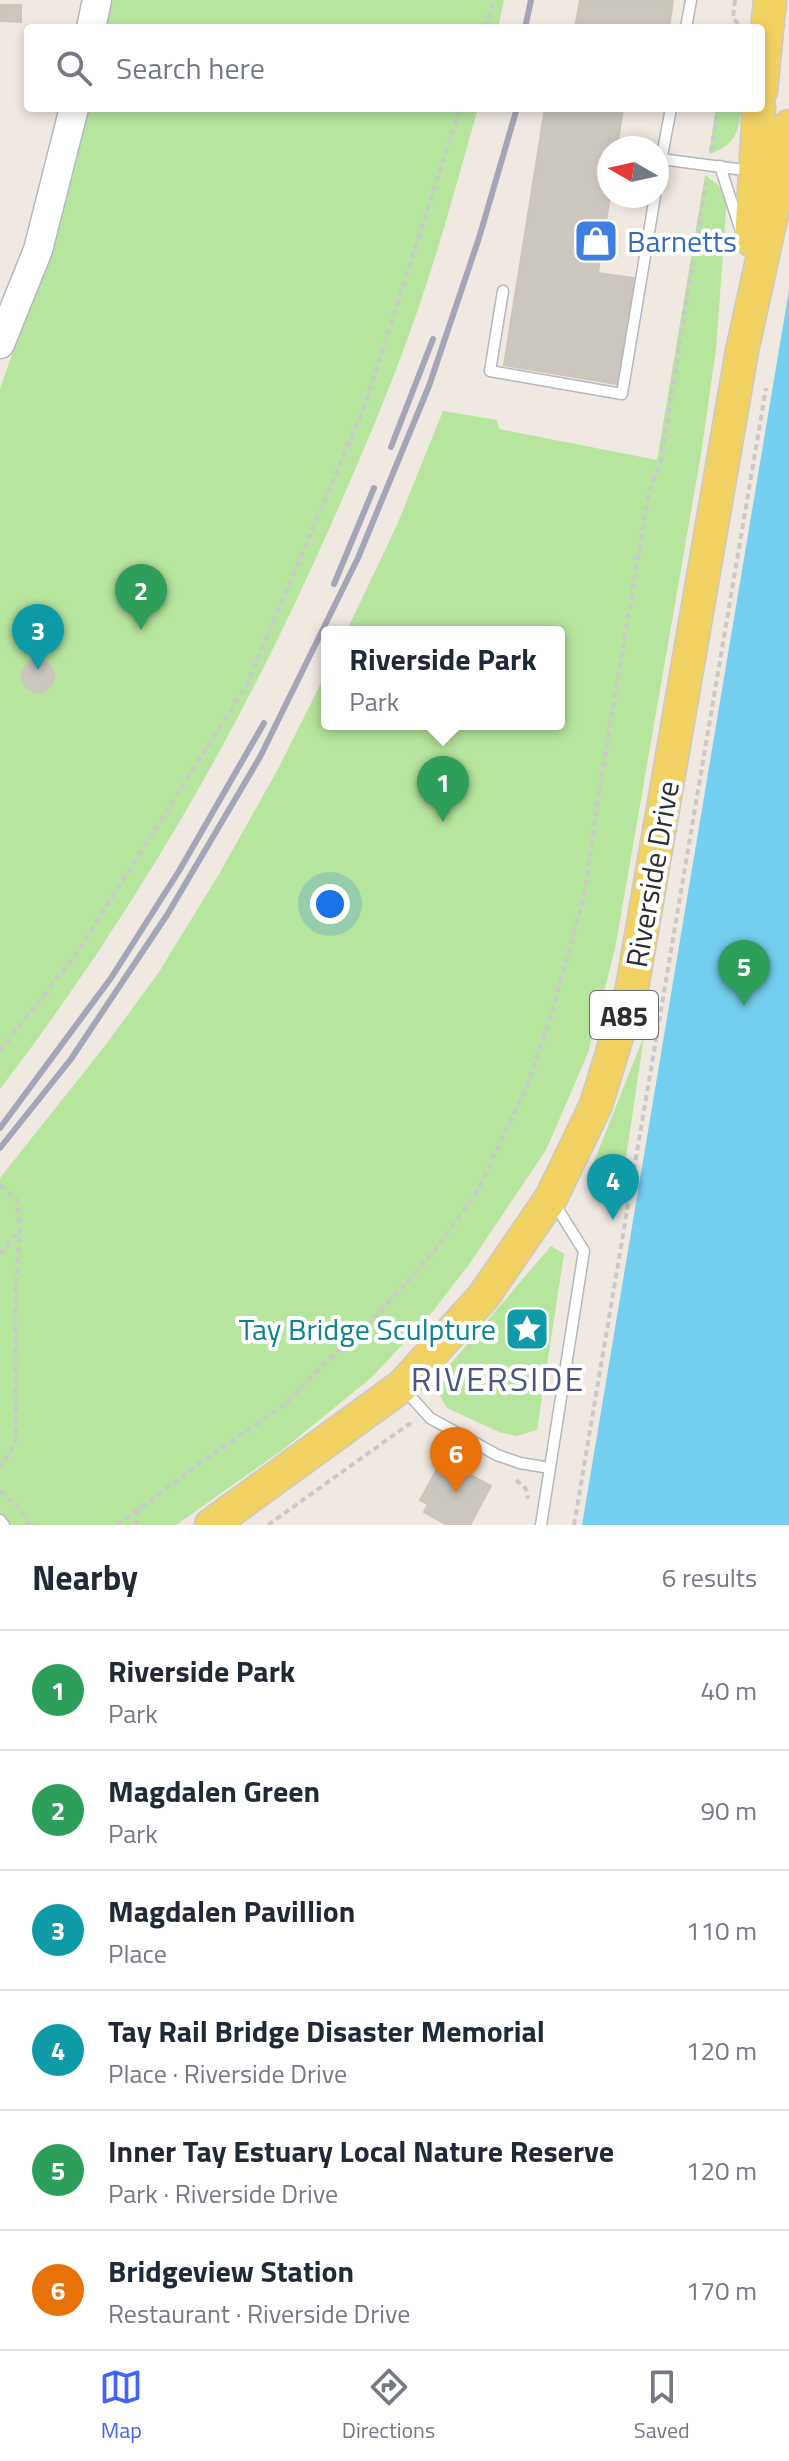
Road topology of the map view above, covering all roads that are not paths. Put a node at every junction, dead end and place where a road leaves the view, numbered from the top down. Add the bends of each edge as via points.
1 (97, 0) edge
2 (691, 0) edge
3 (770, 0) edge
4 (92, 24) edge
5 (687, 24) edge
6 (765, 51) edge
7 (73, 112) edge
8 (670, 112) edge
9 (759, 112) edge
10 (789, 126) edge
11 (666, 136) edge
12 (669, 160) edge
13 (720, 166) junction
14 (754, 171) junction
15 (653, 208) edge
16 (750, 257) junction
17 (503, 291) dead end
18 (0, 344) edge
19 (742, 351) junction
20 (551, 1198) junction
21 (402, 1386) junction
22 (550, 1468) junction
23 (0, 1520) edge
24 (4, 1525) edge
25 (211, 1525) edge
26 (541, 1525) edge

1 - 4 street
2 - 5 lane
3 - 6 main road
7 - 18 street via 38,250
8 - 11 lane
9 - 14 main road, Riverside Drive / A85
10 - 19 main road, Riverside Drive / A85
12 - 13 lane
13 - 14 lane
13 - 16 lane
14 - 16 main road, Riverside Drive / A85
15 - 17 lane via 622,394 490,371
16 - 19 main road, Riverside Drive / A85
19 - 20 main road, Riverside Drive / A85 via 632,988 596,1105
20 - 21 main road, Riverside Drive / A85 via 483,1297
20 - 22 lane via 584,1251
21 - 22 lane via 430,1418 456,1433 497,1455
21 - 25 main road, Riverside Drive / A85
22 - 26 lane
23 - 24 lane

